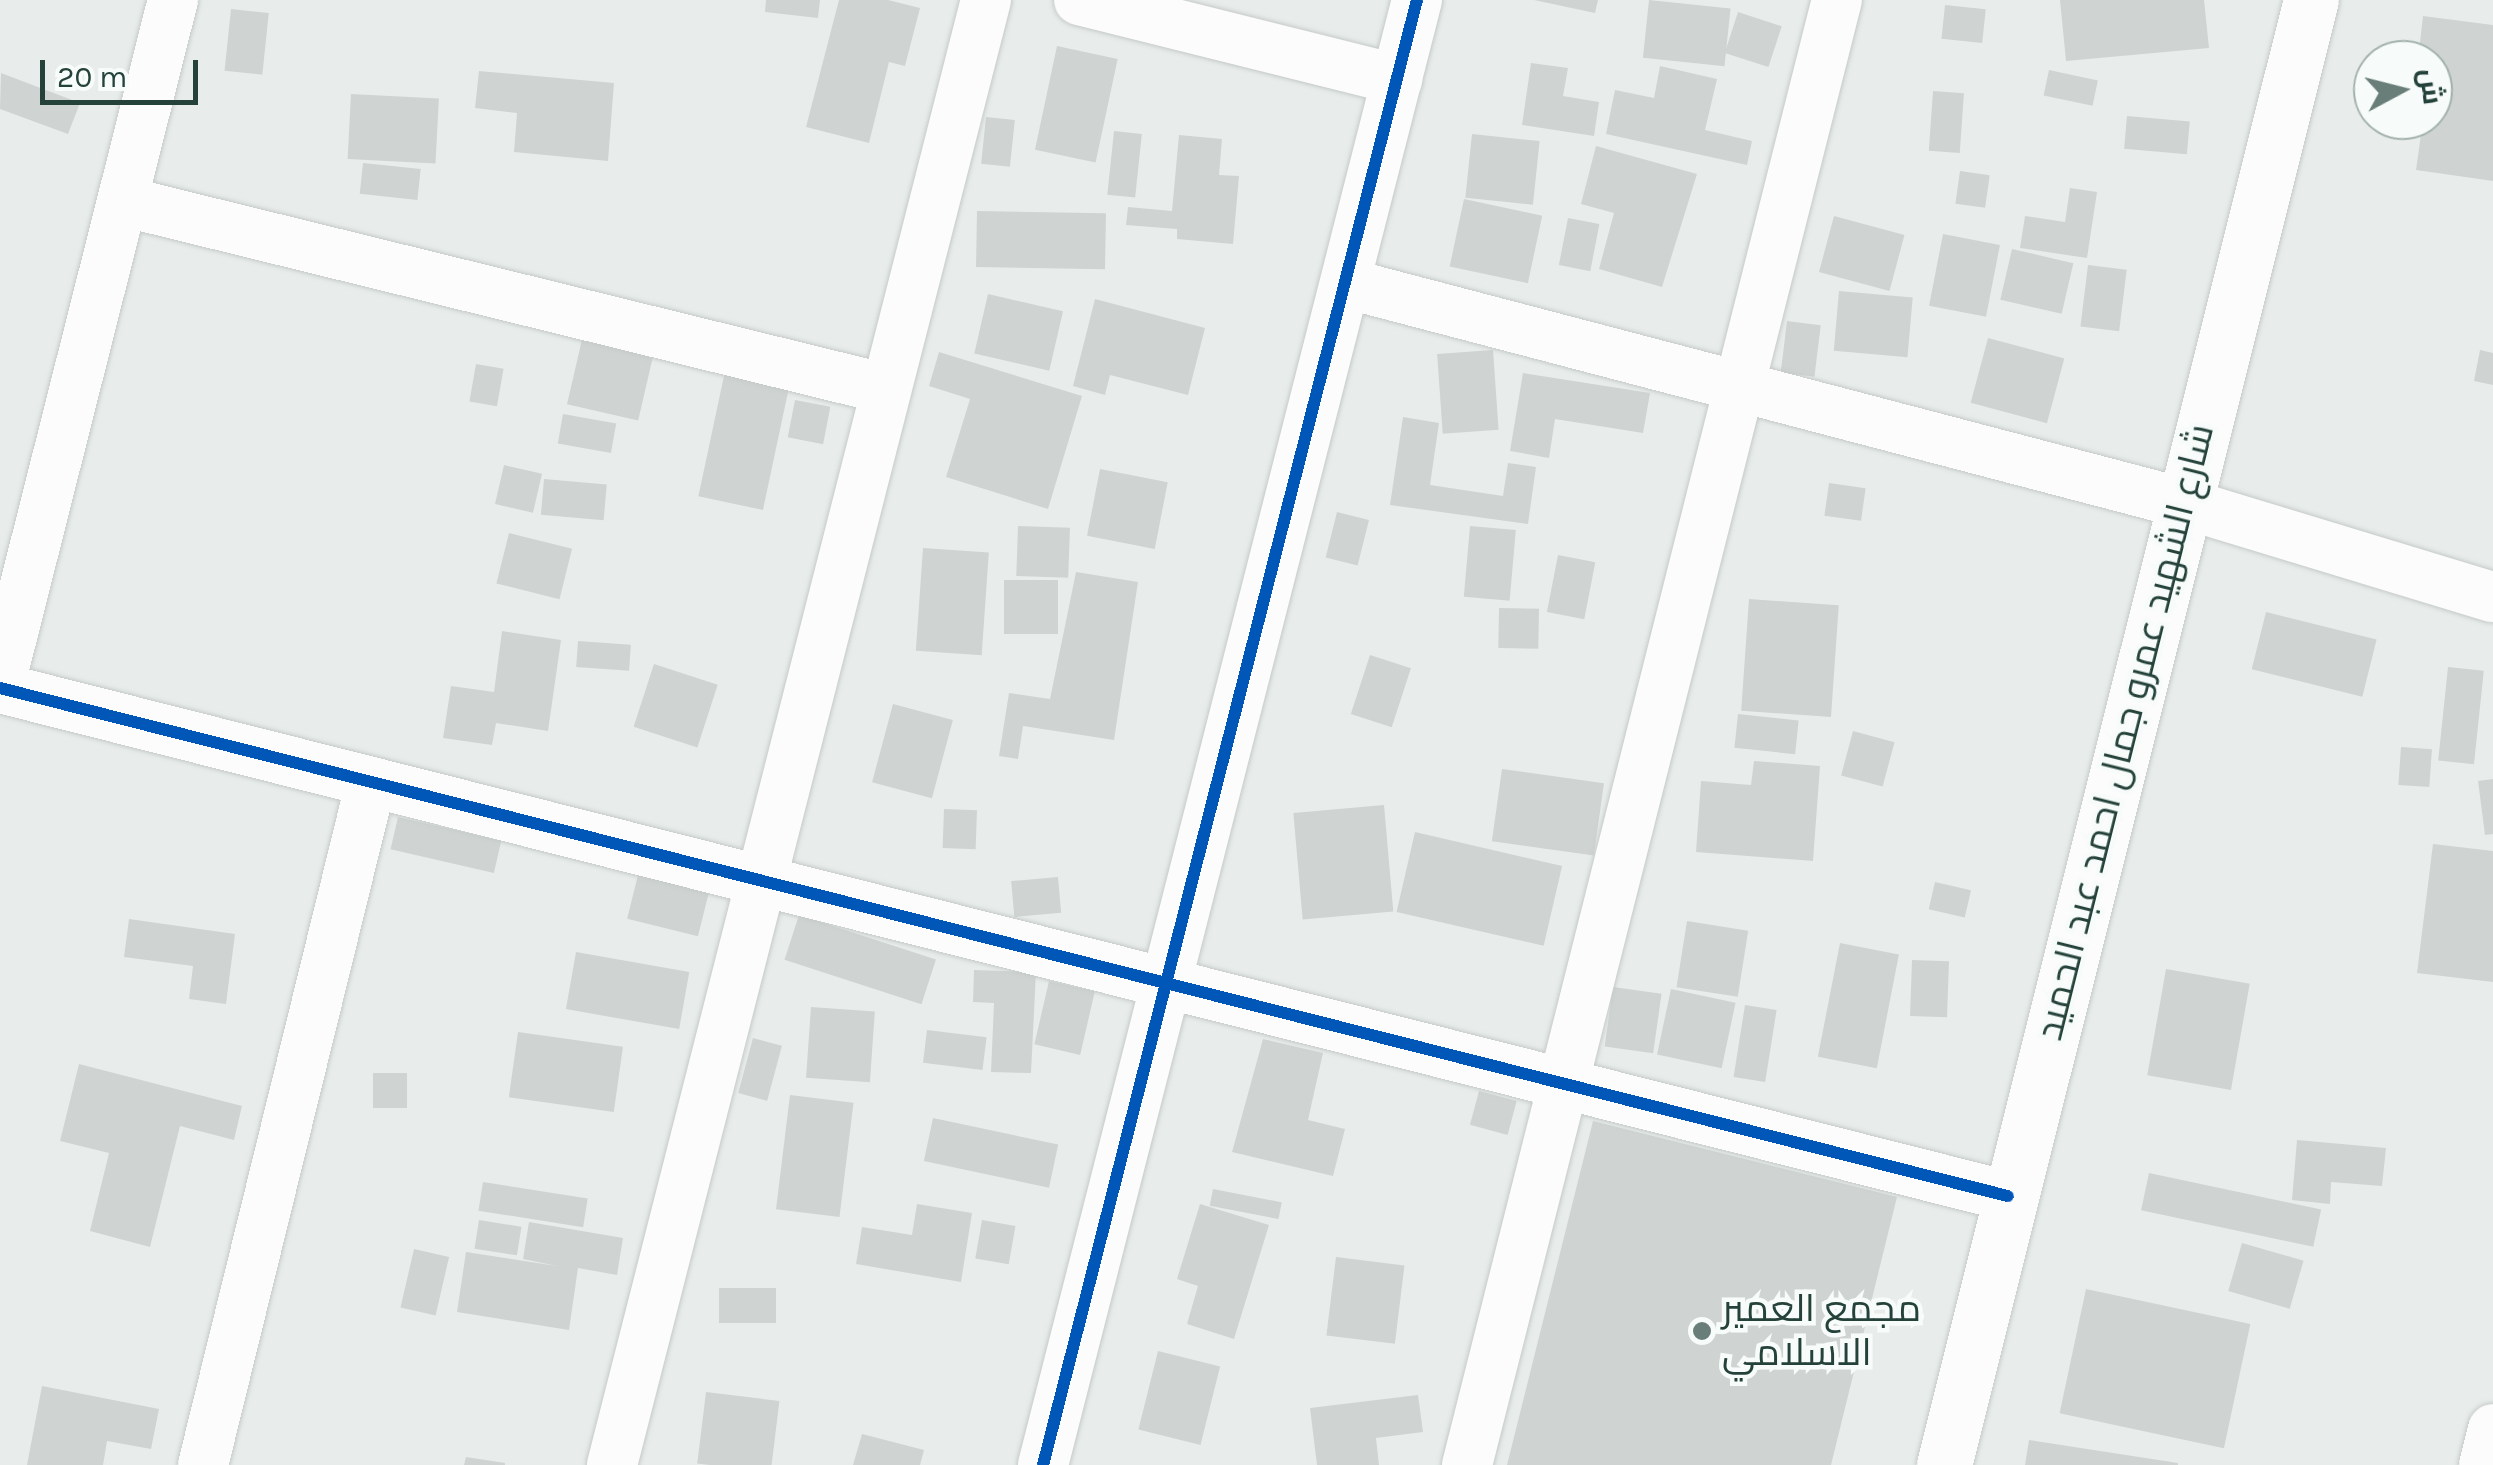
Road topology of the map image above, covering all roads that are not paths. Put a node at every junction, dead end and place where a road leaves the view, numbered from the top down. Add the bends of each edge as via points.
1 (173, 0) edge
2 (986, 0) edge
3 (1079, 0) edge
4 (1417, 0) edge
5 (1837, 0) edge
6 (2311, 0) edge
7 (1396, 79) junction
8 (122, 200) junction
9 (1345, 284) junction
10 (1739, 388) junction
11 (886, 389) junction
12 (2182, 504) junction
13 (2493, 597) edge
14 (0, 686) edge
15 (370, 782) junction
16 (760, 883) junction
17 (1166, 986) junction
18 (1562, 1088) junction
19 (2008, 1196) junction
20 (2493, 1429) edge
21 (203, 1465) edge
22 (612, 1465) edge
23 (1043, 1465) edge
24 (1467, 1465) edge
25 (1944, 1465) edge
26 (2484, 1465) edge

1 - 8 street
2 - 11 street
3 - 7 street
4 - 7 street
5 - 10 street
6 - 12 street, شارع الشهيد عمرو جمال احمد عبد الحميد
7 - 9 street
8 - 11 street
8 - 14 street
9 - 10 street
9 - 17 street
10 - 12 street
10 - 18 street
11 - 16 street
12 - 13 street
12 - 19 street, شارع الشهيد عمرو جمال احمد عبد الحميد
14 - 15 street
15 - 16 street
15 - 21 street
16 - 17 street
16 - 22 street
17 - 18 street
17 - 23 street
18 - 19 street
18 - 24 street
19 - 25 street, شارع الشهيد عمرو جمال احمد عبد الحميد
20 - 26 street

